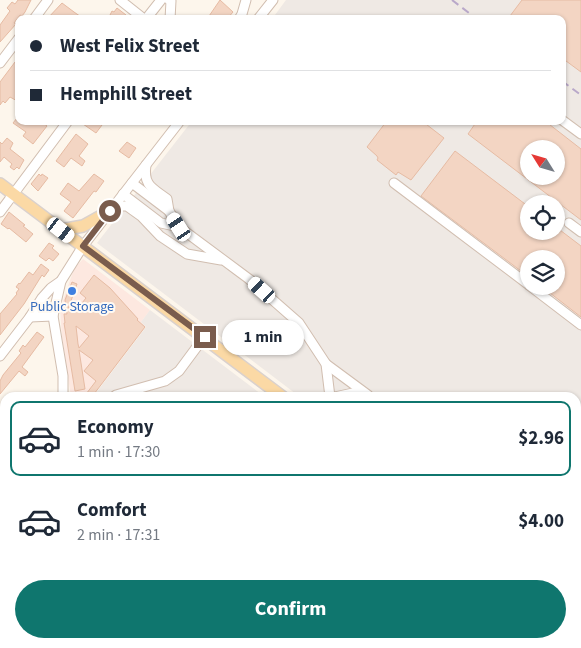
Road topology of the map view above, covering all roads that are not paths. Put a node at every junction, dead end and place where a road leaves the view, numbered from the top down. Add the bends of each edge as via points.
1 (48, 0) edge
2 (120, 0) edge
3 (161, 0) edge
4 (169, 0) edge
5 (246, 0) edge
6 (273, 0) edge
7 (37, 15) edge
8 (140, 15) edge
9 (148, 15) edge
10 (170, 15) edge
11 (241, 15) edge
12 (261, 15) edge
13 (15, 43) edge
14 (0, 63) edge
15 (566, 123) edge
16 (65, 125) edge
17 (177, 125) edge
18 (581, 134) edge
19 (146, 165) junction
20 (132, 183) junction
21 (394, 183) dead end
22 (0, 184) edge
23 (14, 194) junction
24 (123, 194) junction
25 (110, 211) junction
26 (169, 211) junction
27 (0, 212) edge
28 (569, 223) dead end
29 (179, 227) junction
30 (61, 230) junction
31 (581, 232) edge
32 (83, 246) junction
33 (222, 260) junction
34 (520, 279) edge
35 (60, 281) junction
36 (541, 295) edge
37 (53, 316) junction
38 (30, 317) junction
39 (581, 325) edge
40 (200, 344) dead end
41 (0, 356) edge
42 (326, 364) junction
43 (64, 392) edge
44 (126, 392) edge
45 (276, 392) edge
46 (329, 392) edge
47 (364, 392) edge

1 - 7 street
2 - 8 street
3 - 9 street
4 - 10 street
5 - 11 street
6 - 12 street
13 - 14 street
15 - 18 street
16 - 23 street
17 - 19 street
19 - 20 street
19 - 26 street via 145,177 149,186 167,199
20 - 24 street
20 - 26 street
21 - 34 street
22 - 23 main road
23 - 27 street
23 - 30 main road
24 - 25 street
24 - 29 street via 162,223
25 - 30 main road via 83,226
25 - 32 street
25 - 33 street via 128,206 160,236 188,254
26 - 29 street
28 - 31 street
29 - 33 street
30 - 32 main road
32 - 35 street
32 - 45 main road
33 - 42 street via 249,278 299,324
35 - 37 street
35 - 38 street via 42,298
36 - 39 street
37 - 38 street
37 - 43 street
38 - 41 street
40 - 44 street via 179,371 165,381
42 - 46 street
42 - 47 street

